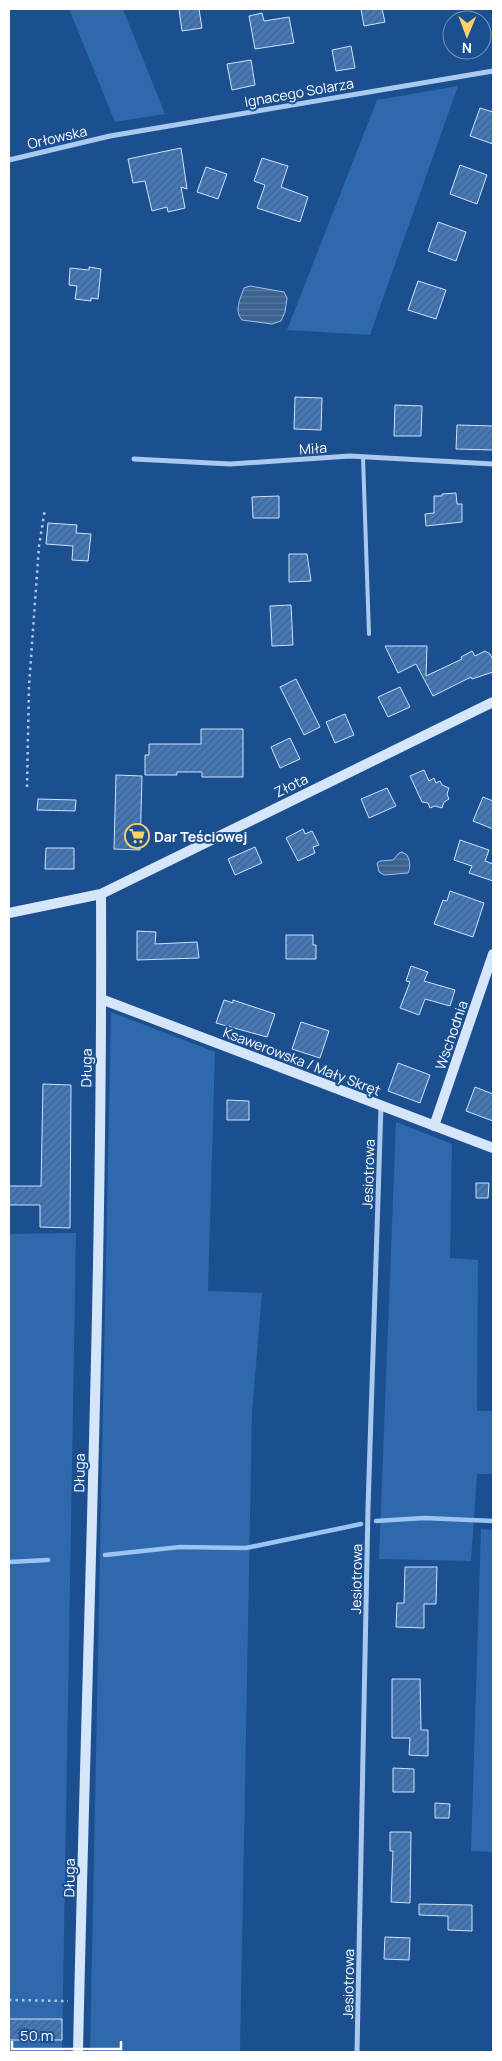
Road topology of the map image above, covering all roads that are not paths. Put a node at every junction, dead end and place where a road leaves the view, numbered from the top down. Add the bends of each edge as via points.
1 (493, 71) edge
2 (110, 136) joint
3 (9, 160) edge
4 (363, 457) junction
5 (134, 459) dead end
6 (493, 464) edge
7 (369, 634) dead end
8 (493, 702) edge
9 (101, 894) junction
10 (9, 913) edge
11 (493, 954) edge
12 (101, 999) junction
13 (381, 1106) junction
14 (434, 1126) junction
15 (493, 1148) edge
16 (78, 2052) edge
17 (357, 2052) edge

1 - 2 street, Ignacego Solarza
2 - 3 street, Orłowska
4 - 5 street, Miła via 230,464
4 - 6 street, Miła
4 - 7 lane
8 - 9 street, Złota
9 - 10 street, Złota
9 - 12 street, Długa
11 - 14 street, Wschodnia
12 - 13 street, Ksawerowska / Mały Skręt
12 - 16 street, Długa via 97,1300
13 - 14 street, Ksawerowska / Mały Skręt
13 - 17 street, Jesiotrowa via 368,1508
14 - 15 street, Ksawerowska / Mały Skręt

